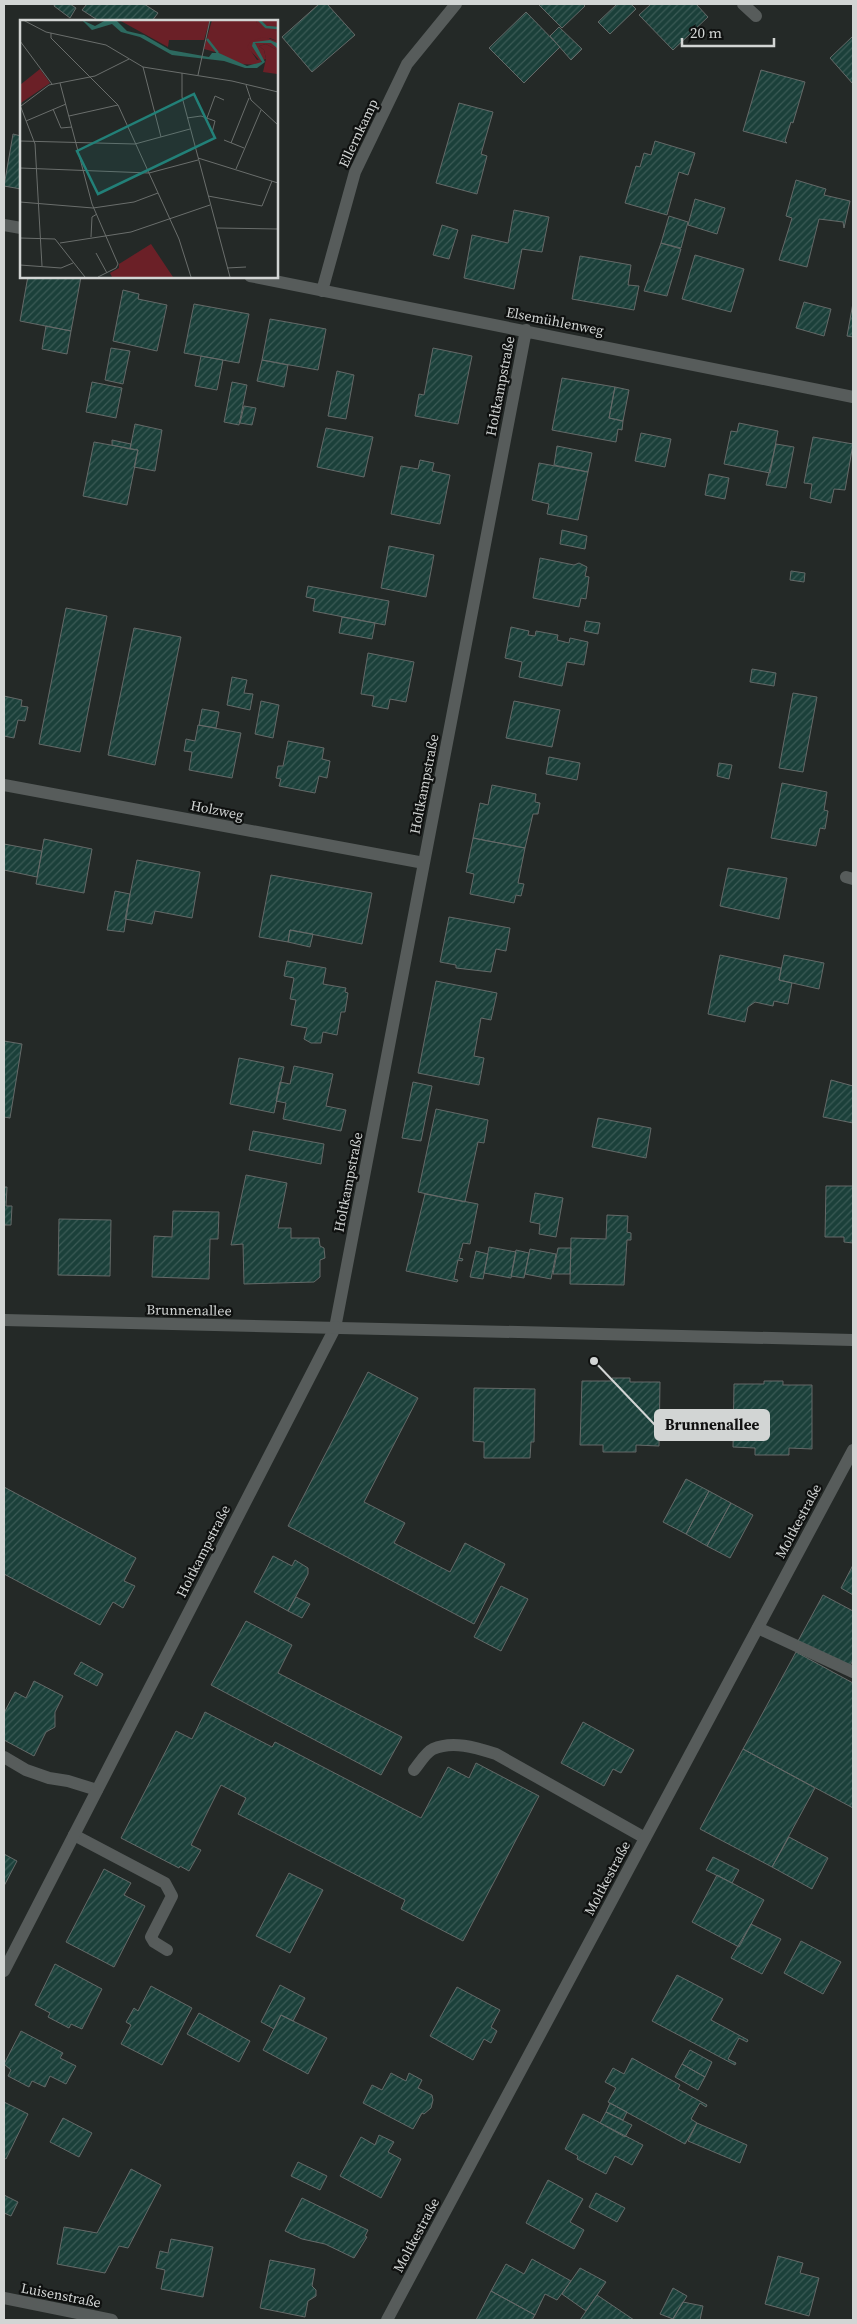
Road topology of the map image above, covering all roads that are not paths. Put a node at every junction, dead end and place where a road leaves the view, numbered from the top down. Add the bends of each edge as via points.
1 (456, 4) edge
2 (743, 4) edge
3 (756, 16) dead end
4 (4, 225) edge
5 (20, 228) edge
6 (260, 278) edge
7 (322, 291) junction
8 (526, 330) junction
9 (853, 397) edge
10 (4, 785) edge
11 (424, 864) junction
12 (4, 1320) edge
13 (335, 1328) junction
14 (853, 1340) edge
15 (853, 1450) edge
16 (758, 1628) junction
17 (853, 1672) edge
18 (4, 1757) edge
19 (414, 1770) dead end
20 (97, 1790) junction
21 (74, 1835) junction
22 (645, 1838) junction
23 (167, 1950) dead end
24 (4, 1971) edge
25 (4, 2298) edge
26 (112, 2320) edge
27 (387, 2320) edge

1 - 7 street, Ellernkamp via 407,64 355,172
2 - 3 street
4 - 5 street
6 - 7 street, Elsemühlenweg
7 - 8 street, Elsemühlenweg
8 - 9 street, Elsemühlenweg
8 - 11 street, Holtkampstraße
10 - 11 street, Holzweg
11 - 13 street, Holtkampstraße
12 - 13 street, Brunnenallee
13 - 14 street, Brunnenallee
13 - 20 street, Holtkampstraße
15 - 16 street, Moltkestraße
16 - 17 street
16 - 22 street, Moltkestraße
18 - 20 street via 26,1770
19 - 22 street via 432,1749 469,1746 496,1754
20 - 21 street, Holtkampstraße
21 - 23 street via 165,1883 172,1896 151,1937
21 - 24 street, Holtkampstraße
22 - 27 street, Moltkestraße
25 - 26 street, Luisenstraße

